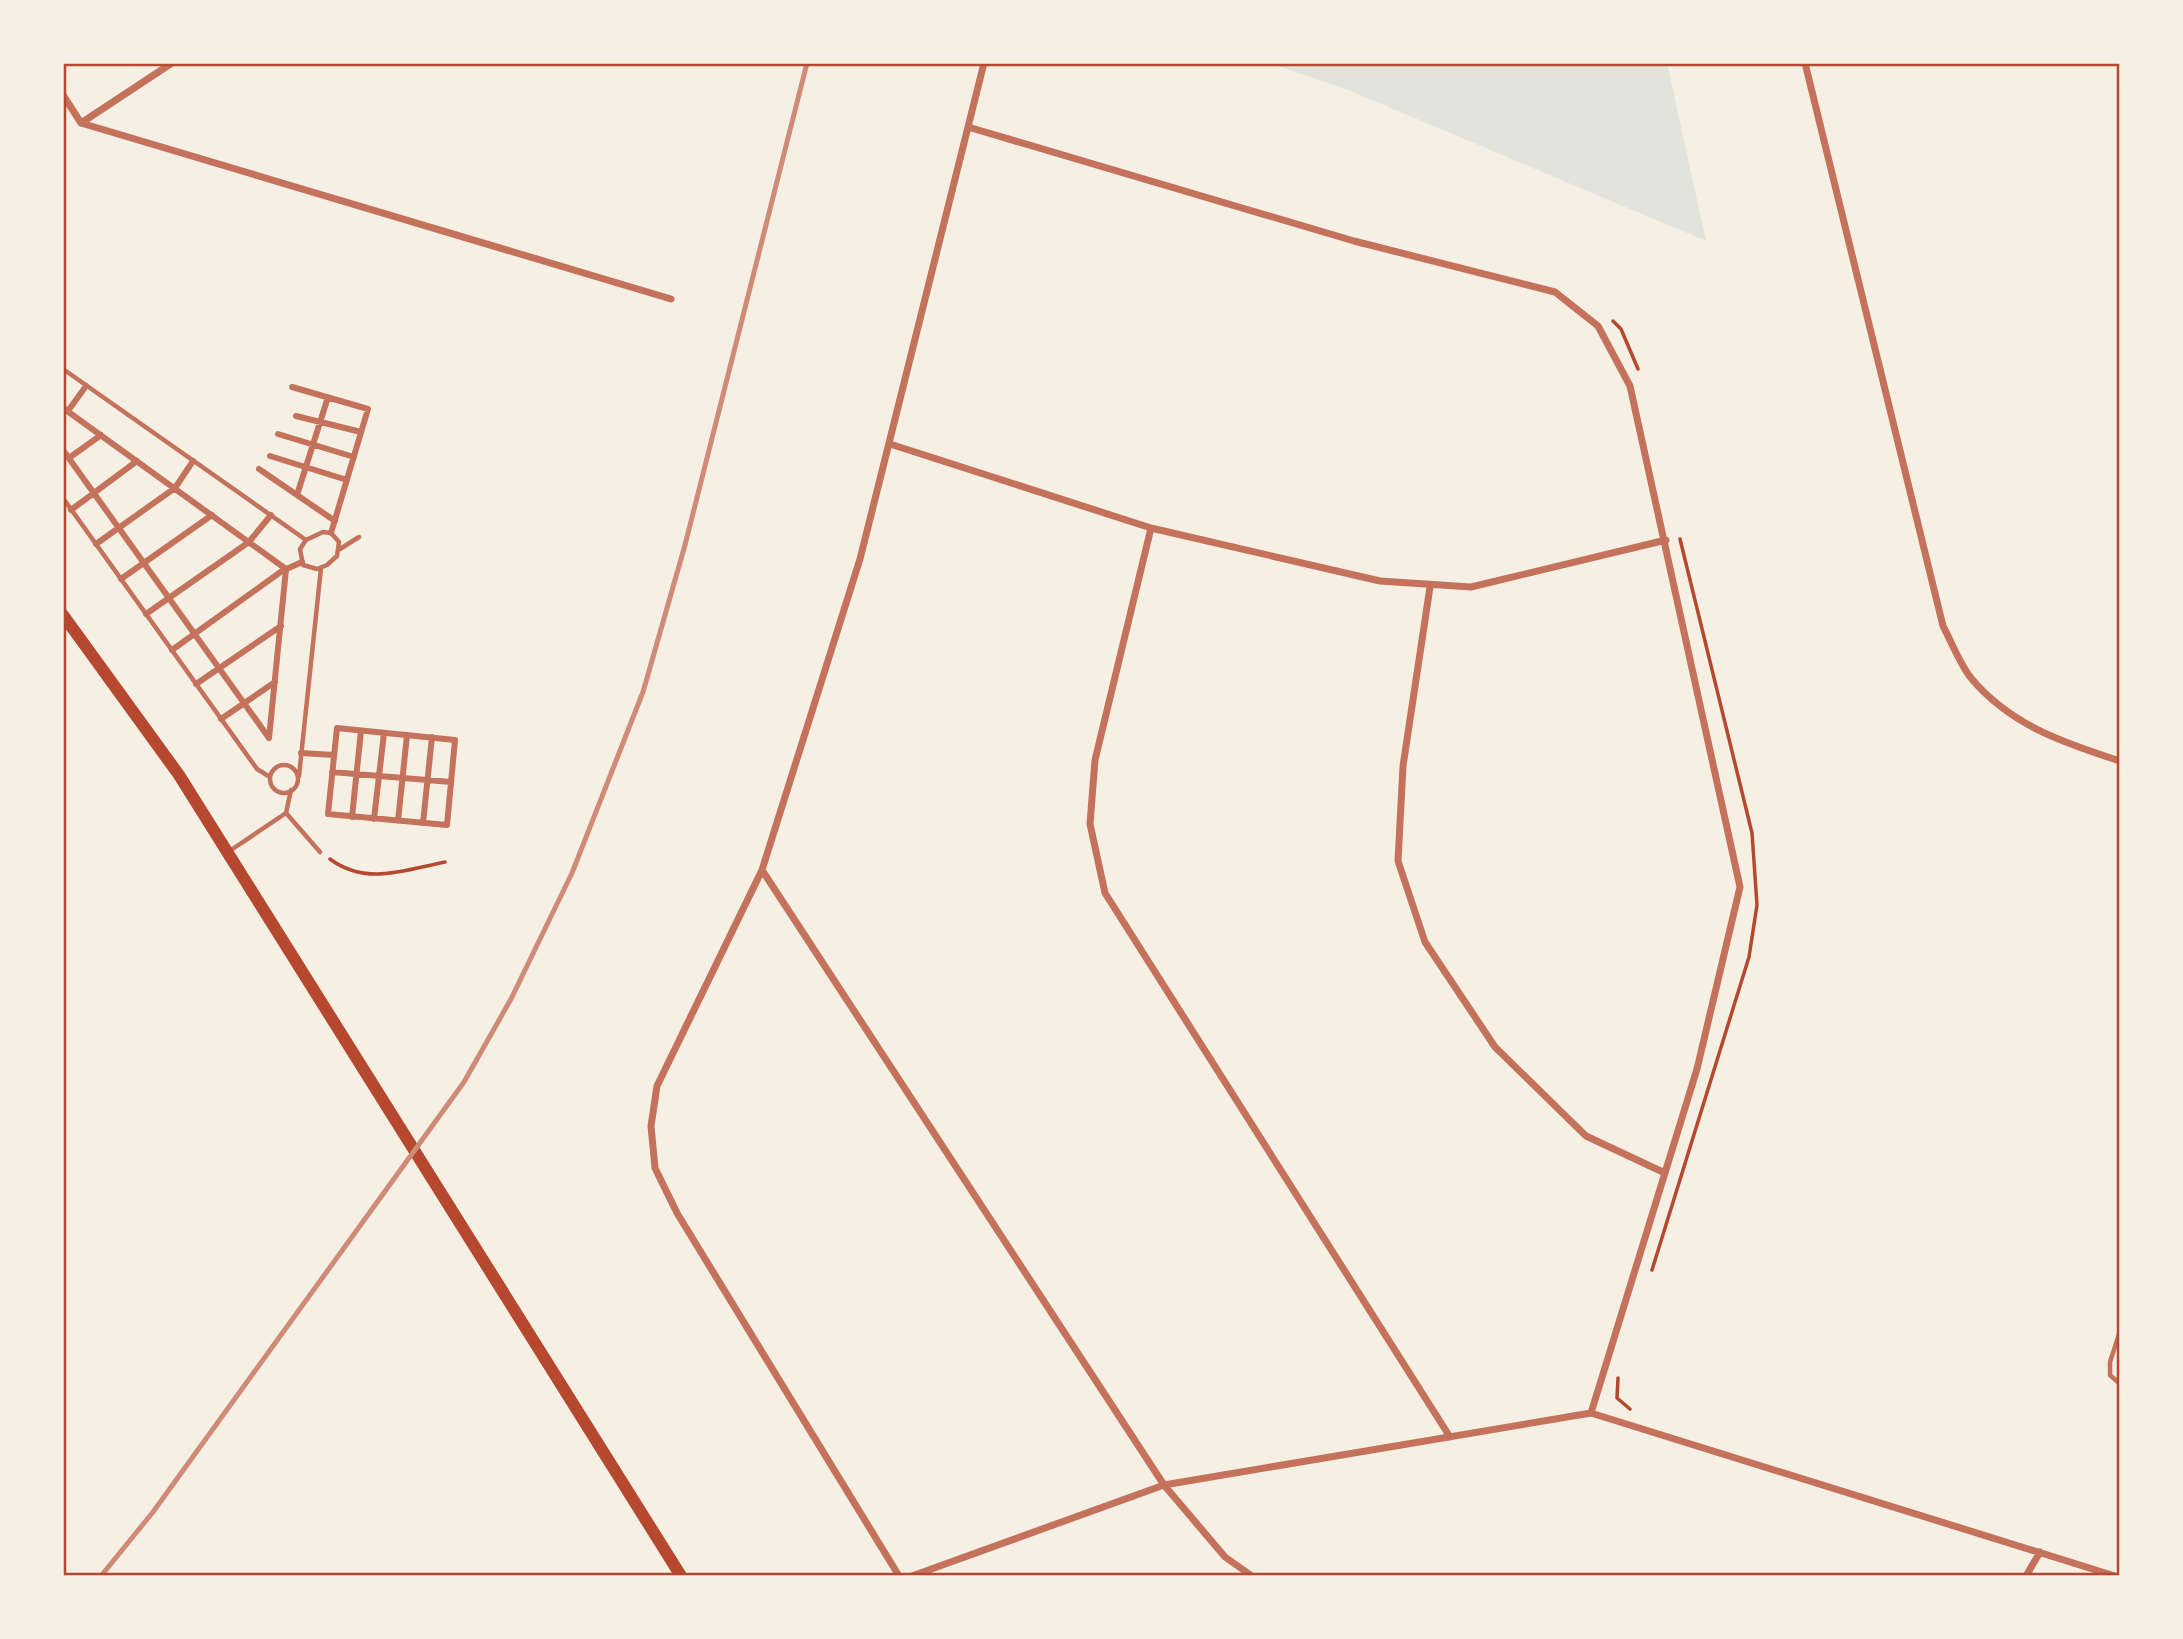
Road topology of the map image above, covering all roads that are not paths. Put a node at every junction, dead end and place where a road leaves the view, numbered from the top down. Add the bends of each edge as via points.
1 (173, 63) edge
2 (985, 63) edge
3 (1805, 63) edge
4 (63, 95) edge
5 (81, 123) junction
6 (968, 127) junction
7 (671, 299) dead end
8 (63, 369) edge
9 (86, 386) junction
10 (292, 387) dead end
11 (328, 397) junction
12 (65, 409) edge
13 (296, 416) dead end
14 (320, 422) junction
15 (361, 432) junction
16 (278, 434) dead end
17 (101, 435) junction
18 (890, 444) junction
19 (313, 445) junction
20 (63, 450) edge
21 (270, 456) dead end
22 (354, 457) junction
23 (69, 458) junction
24 (137, 461) junction
25 (193, 461) junction
26 (305, 468) junction
27 (260, 469) dead end
28 (347, 480) junction
29 (175, 488) junction
30 (94, 494) junction
31 (297, 495) junction
32 (63, 498) edge
33 (71, 510) junction
34 (212, 515) junction
35 (271, 515) junction
36 (335, 521) junction
37 (119, 528) junction
38 (1151, 528) junction
39 (331, 533) junction
40 (359, 537) dead end
41 (306, 540) junction
42 (1666, 540) junction
43 (249, 542) junction
44 (96, 544) junction
45 (339, 550) junction
46 (302, 562) junction
47 (144, 563) junction
48 (321, 568) junction
49 (286, 569) junction
50 (121, 579) junction
51 (1430, 587) junction
52 (169, 598) junction
53 (146, 614) junction
54 (63, 615) edge
55 (281, 626) junction
56 (194, 634) junction
57 (172, 650) junction
58 (219, 668) junction
59 (275, 682) junction
60 (196, 684) junction
61 (244, 704) junction
62 (222, 719) junction
63 (361, 731) junction
64 (384, 733) junction
65 (407, 735) junction
66 (432, 737) junction
67 (302, 753) junction
68 (334, 755) junction
69 (2120, 761) edge
70 (332, 772) junction
71 (356, 774) junction
72 (299, 776) junction
73 (379, 776) junction
74 (270, 777) junction
75 (403, 778) junction
76 (427, 780) junction
77 (451, 782) junction
78 (291, 790) junction
79 (286, 813) junction
80 (352, 817) junction
81 (374, 819) junction
82 (398, 821) junction
83 (423, 823) junction
84 (320, 852) road end
85 (227, 853) junction
86 (762, 870) junction
87 (1665, 1173) junction
88 (2120, 1331) edge
89 (2120, 1384) edge
90 (1591, 1413) junction
91 (1450, 1437) junction
92 (1164, 1485) junction
93 (2040, 1552) junction
94 (681, 1576) edge
95 (900, 1576) edge
96 (912, 1576) edge
97 (1252, 1576) edge
98 (2026, 1576) edge
99 (2115, 1576) edge

1 - 5 street
2 - 6 street
3 - 69 street via 1943,626 1970,677 2005,713 2061,742
4 - 5 street
5 - 7 street
6 - 18 street
6 - 42 street via 1354,241 1555,292 1598,326 1630,386
8 - 9 lane
9 - 12 street
9 - 25 lane
10 - 11 street
11 - 14 street
11 - 15 street via 368,409
12 - 17 street
13 - 14 street
14 - 15 street
14 - 19 street
15 - 22 street
16 - 19 street
17 - 23 street
17 - 24 street
18 - 38 street
18 - 86 street via 860,559
19 - 22 street
19 - 26 street
20 - 23 street
21 - 26 street
22 - 28 street
23 - 30 street
24 - 29 street
24 - 30 street
25 - 29 street
25 - 35 lane
26 - 28 street
26 - 31 street
27 - 31 street
28 - 36 street
29 - 34 street
29 - 37 street
30 - 33 street
30 - 37 street
31 - 36 street
32 - 33 lane
33 - 44 lane
34 - 43 street
34 - 47 street
35 - 41 lane
35 - 43 street
36 - 39 street
37 - 44 street
37 - 47 street
38 - 51 street via 1380,581
38 - 91 street via 1095,761 1090,824 1105,893
39 - 41 lane via 314,534
39 - 45 lane
40 - 45 lane
41 - 46 lane via 299,554
42 - 51 street via 1471,587
42 - 87 street via 1740,887 1697,1069
43 - 49 street
43 - 52 street
44 - 50 lane
45 - 48 lane
46 - 48 lane
46 - 49 street
47 - 50 street
47 - 52 street
48 - 67 lane
49 - 55 street
49 - 56 street
50 - 53 lane
51 - 87 street via 1403,765 1398,861 1425,942 1495,1047 1586,1136
52 - 53 street
52 - 56 street
53 - 57 lane
54 - 85 main road via 179,775
55 - 58 street
55 - 59 street
56 - 57 street
56 - 58 street
57 - 60 lane
58 - 60 street
58 - 61 street
59 - 61 street
59 - 61 street via 269,738
60 - 62 lane
61 - 62 street
62 - 74 lane via 257,769
63 - 64 street
63 - 68 street via 337,729
63 - 71 street
64 - 65 street
64 - 73 street
65 - 66 street
65 - 75 street
66 - 76 street
66 - 77 street via 456,740
67 - 68 street
67 - 72 lane
68 - 70 street
70 - 71 street
70 - 80 street via 327,814
71 - 73 street
71 - 80 street
72 - 74 lane via 289,766 280,767
72 - 78 lane
73 - 75 street
73 - 81 street
74 - 78 lane via 269,787 275,792
75 - 76 street
75 - 82 street
76 - 77 street
76 - 83 street
77 - 83 street via 447,825
78 - 79 lane
79 - 84 lane
79 - 85 lane
80 - 81 street
81 - 82 street
82 - 83 street
85 - 94 main road
86 - 92 street
86 - 95 street via 657,1086 651,1126 655,1168 677,1213
87 - 90 street
88 - 89 lane via 2110,1375
90 - 91 street
90 - 93 street
91 - 92 street
92 - 96 street
92 - 97 street via 1225,1557
93 - 98 street
93 - 99 street

